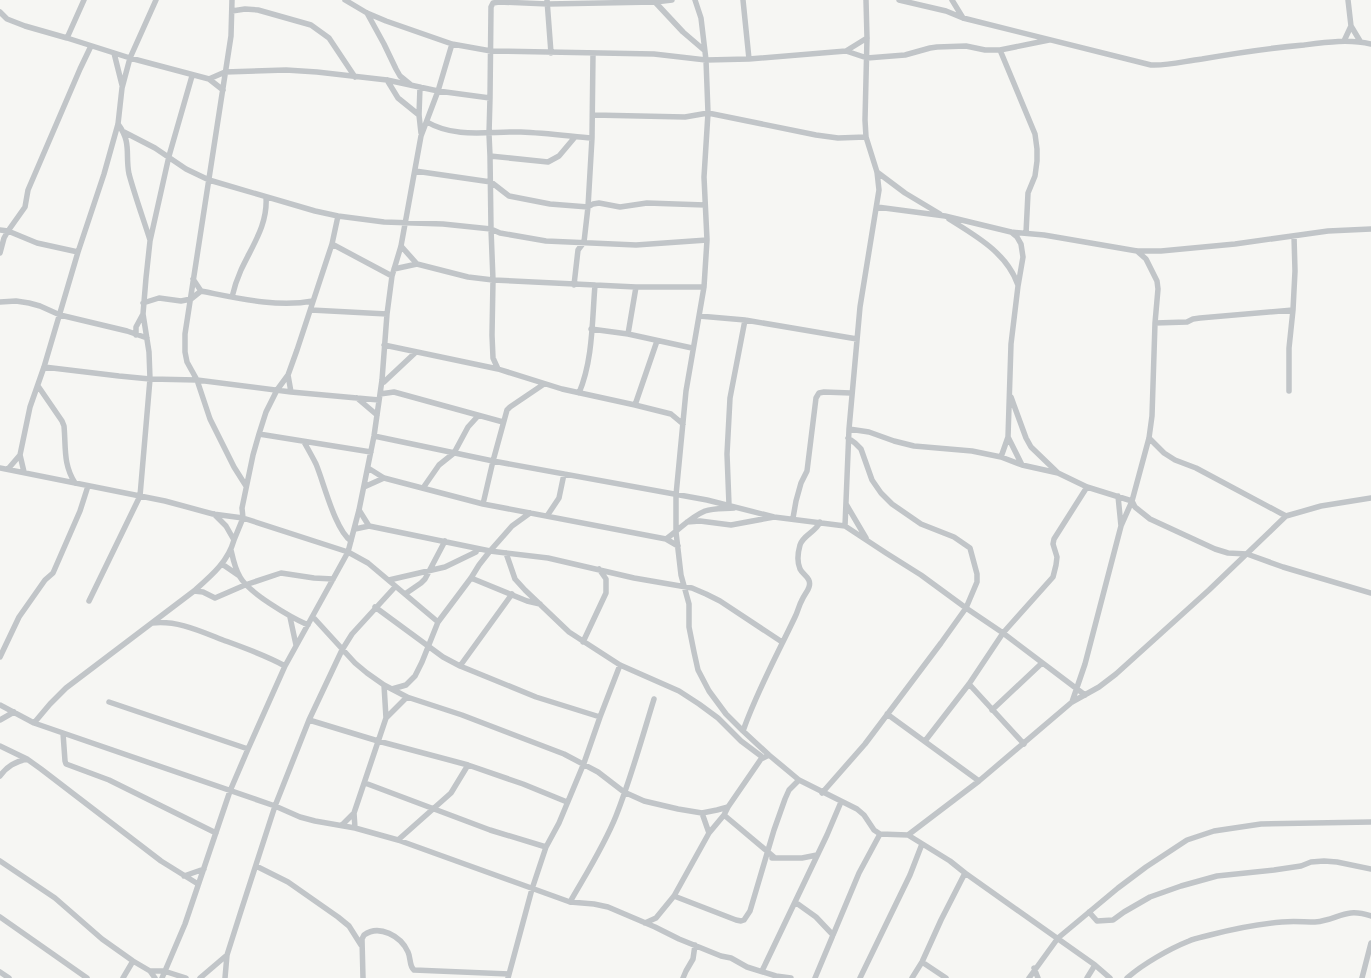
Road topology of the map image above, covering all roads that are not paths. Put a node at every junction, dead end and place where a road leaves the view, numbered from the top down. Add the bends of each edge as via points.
1 (84, 0) edge
2 (156, 0) edge
3 (232, 0) edge
4 (345, 0) edge
5 (672, 0) edge
6 (695, 0) edge
7 (743, 0) edge
8 (866, 0) edge
9 (899, 0) edge
10 (952, 0) edge
11 (1348, 0) edge
12 (547, 2) edge
13 (655, 2) junction
14 (232, 11) junction
15 (0, 12) edge
16 (367, 13) junction
17 (963, 18) junction
18 (1351, 26) junction
19 (67, 38) junction
20 (867, 38) junction
21 (1049, 40) junction
22 (1344, 41) junction
23 (1360, 41) junction
24 (452, 44) junction
25 (1371, 44) edge
26 (91, 46) junction
27 (704, 50) junction
28 (1000, 50) junction
29 (491, 51) junction
30 (846, 51) junction
31 (114, 53) junction
32 (551, 53) junction
33 (593, 53) junction
34 (130, 58) junction
35 (866, 58) junction
36 (749, 59) junction
37 (706, 60) junction
38 (225, 72) junction
39 (192, 76) junction
40 (355, 77) junction
41 (209, 79) junction
42 (387, 80) junction
43 (412, 86) junction
44 (420, 87) junction
45 (122, 88) junction
46 (223, 90) junction
47 (438, 91) junction
48 (490, 98) junction
49 (708, 113) junction
50 (419, 115) junction
51 (593, 115) junction
52 (427, 122) junction
53 (118, 124) junction
54 (124, 132) junction
55 (488, 134) junction
56 (421, 136) junction
57 (575, 137) junction
58 (866, 137) junction
59 (592, 138) junction
60 (169, 156) junction
61 (490, 156) junction
62 (415, 171) junction
63 (877, 172) junction
64 (209, 180) junction
65 (491, 182) junction
66 (266, 197) junction
67 (706, 205) junction
68 (588, 207) junction
69 (877, 207) junction
70 (338, 216) junction
71 (945, 216) junction
72 (406, 222) junction
73 (491, 229) junction
74 (1371, 230) edge
75 (0, 231) edge
76 (8, 231) junction
77 (1010, 232) junction
78 (1026, 233) junction
79 (1294, 236) junction
80 (4, 238) junction
81 (707, 240) junction
82 (150, 241) junction
83 (584, 242) junction
84 (332, 244) junction
85 (401, 246) junction
86 (1137, 251) junction
87 (78, 252) junction
88 (0, 253) edge
89 (417, 264) junction
90 (394, 270) junction
91 (392, 276) junction
92 (193, 279) junction
93 (494, 280) junction
94 (574, 285) junction
95 (595, 285) junction
96 (1018, 286) junction
97 (636, 287) junction
98 (704, 287) junction
99 (201, 291) junction
100 (232, 297) junction
101 (190, 299) junction
102 (313, 300) junction
103 (0, 302) edge
104 (143, 303) junction
105 (311, 310) junction
106 (1293, 310) junction
107 (143, 314) junction
108 (387, 314) junction
109 (60, 315) junction
110 (699, 316) junction
111 (744, 320) junction
112 (1155, 323) junction
113 (136, 327) junction
114 (591, 329) junction
115 (127, 331) junction
116 (628, 334) junction
117 (136, 335) junction
118 (147, 338) junction
119 (857, 339) junction
120 (657, 341) junction
121 (384, 345) junction
122 (692, 348) junction
123 (416, 352) junction
124 (493, 358) junction
125 (487, 366) junction
126 (44, 367) junction
127 (498, 369) junction
128 (288, 375) junction
129 (150, 379) junction
130 (197, 380) junction
131 (383, 381) junction
132 (544, 384) junction
133 (38, 386) junction
134 (277, 390) junction
135 (1289, 391) dead end
136 (291, 392) junction
137 (394, 392) junction
138 (851, 393) junction
139 (579, 394) junction
140 (1010, 395) junction
141 (380, 397) junction
142 (357, 398) junction
143 (635, 405) junction
144 (685, 411) junction
145 (671, 414) junction
146 (377, 416) junction
147 (478, 416) junction
148 (503, 422) junction
149 (683, 424) junction
150 (849, 429) junction
151 (259, 434) junction
152 (374, 436) junction
153 (1008, 437) junction
154 (848, 438) junction
155 (1149, 438) junction
156 (304, 442) junction
157 (371, 452) junction
158 (454, 453) junction
159 (20, 455) junction
160 (1001, 457) junction
161 (493, 461) junction
162 (1022, 465) junction
163 (0, 468) edge
164 (368, 468) junction
165 (8, 469) junction
166 (24, 472) junction
167 (1058, 473) junction
168 (564, 474) junction
169 (384, 478) junction
170 (75, 483) junction
171 (88, 486) junction
172 (246, 486) junction
173 (364, 487) junction
174 (1087, 487) junction
175 (423, 488) junction
176 (676, 495) junction
177 (140, 496) junction
178 (1118, 496) junction
179 (1371, 498) edge
180 (1132, 502) junction
181 (483, 504) junction
182 (846, 504) junction
183 (729, 505) junction
184 (242, 508) junction
185 (736, 508) junction
186 (359, 510) junction
187 (213, 514) junction
188 (530, 514) junction
189 (547, 516) junction
190 (1286, 516) junction
191 (233, 517) junction
192 (774, 517) junction
193 (243, 518) junction
194 (793, 518) junction
195 (687, 522) junction
196 (820, 522) junction
197 (370, 526) junction
198 (846, 526) junction
199 (1121, 526) junction
200 (355, 529) junction
201 (676, 532) junction
202 (666, 539) junction
203 (234, 540) junction
204 (867, 540) junction
205 (351, 541) junction
206 (445, 541) junction
207 (678, 546) junction
208 (232, 550) junction
209 (475, 550) junction
210 (490, 551) junction
211 (348, 552) junction
212 (506, 553) junction
213 (1247, 554) junction
214 (222, 564) junction
215 (479, 565) junction
216 (599, 570) junction
217 (428, 572) junction
218 (238, 575) junction
219 (681, 575) junction
220 (471, 578) junction
221 (334, 579) junction
222 (389, 580) junction
223 (671, 584) junction
224 (245, 585) junction
225 (684, 586) junction
226 (395, 587) junction
227 (194, 591) junction
228 (405, 594) junction
229 (512, 594) junction
230 (1371, 594) edge
231 (89, 601) dead end
232 (540, 605) junction
233 (375, 608) junction
234 (966, 608) junction
235 (290, 617) junction
236 (313, 617) junction
237 (438, 622) junction
238 (151, 623) junction
239 (308, 625) junction
240 (1003, 633) junction
241 (583, 642) junction
242 (782, 642) junction
243 (428, 644) junction
244 (296, 645) junction
245 (342, 650) junction
246 (0, 657) edge
247 (1042, 663) junction
248 (620, 665) junction
249 (285, 666) junction
250 (460, 666) junction
251 (969, 684) junction
252 (384, 685) junction
253 (406, 685) junction
254 (392, 689) junction
255 (1077, 690) junction
256 (1085, 695) junction
257 (406, 696) junction
258 (654, 699) dead end
259 (109, 702) dead end
260 (1072, 702) junction
261 (0, 705) edge
262 (992, 710) junction
263 (14, 712) junction
264 (887, 714) junction
265 (600, 717) junction
266 (386, 718) junction
267 (0, 720) edge
268 (309, 720) junction
269 (34, 723) junction
270 (743, 731) junction
271 (63, 733) junction
272 (378, 741) junction
273 (925, 741) junction
274 (1024, 744) junction
275 (0, 746) edge
276 (761, 747) junction
277 (248, 749) junction
278 (769, 755) junction
279 (761, 758) junction
280 (27, 759) junction
281 (584, 763) junction
282 (468, 765) junction
283 (0, 776) edge
284 (799, 780) junction
285 (979, 781) junction
286 (629, 782) junction
287 (365, 783) junction
288 (617, 785) junction
289 (230, 791) junction
290 (624, 792) junction
291 (822, 793) junction
292 (567, 802) junction
293 (841, 802) junction
294 (275, 806) junction
295 (728, 807) junction
296 (434, 809) junction
297 (354, 813) junction
298 (702, 813) junction
299 (724, 816) junction
300 (1371, 822) edge
301 (342, 825) junction
302 (356, 828) junction
303 (216, 833) junction
304 (709, 833) junction
305 (880, 834) junction
306 (908, 835) junction
307 (398, 840) junction
308 (922, 844) junction
309 (546, 847) junction
310 (768, 852) junction
311 (817, 855) junction
312 (774, 857) junction
313 (802, 858) junction
314 (0, 861) edge
315 (765, 861) junction
316 (256, 866) junction
317 (811, 868) junction
318 (204, 869) junction
319 (1371, 869) edge
320 (965, 873) junction
321 (184, 876) junction
322 (198, 884) junction
323 (532, 889) junction
324 (674, 896) junction
325 (570, 902) junction
326 (795, 902) junction
327 (1089, 912) junction
328 (1371, 916) edge
329 (0, 917) edge
330 (656, 918) junction
331 (645, 923) junction
332 (655, 927) junction
333 (833, 935) junction
334 (1058, 938) junction
335 (1371, 943) edge
336 (362, 945) junction
337 (695, 945) junction
338 (227, 955) junction
339 (133, 961) junction
340 (922, 962) junction
341 (1095, 965) junction
342 (1034, 968) junction
343 (1371, 968) edge
344 (1364, 970) junction
345 (150, 971) junction
346 (164, 971) junction
347 (762, 971) junction
348 (0, 972) edge
349 (509, 976) edge
350 (776, 977) edge
351 (9, 978) edge
352 (87, 978) edge
353 (122, 978) edge
354 (155, 978) edge
355 (162, 978) edge
356 (186, 978) edge
357 (200, 978) edge
358 (225, 978) edge
359 (363, 978) edge
360 (683, 978) edge
361 (791, 978) edge
362 (815, 978) edge
363 (860, 978) edge
364 (912, 978) edge
365 (946, 978) edge
366 (1028, 978) edge
367 (1038, 978) edge
368 (1087, 978) edge
369 (1110, 978) edge
370 (1127, 978) edge
371 (1362, 978) edge

1 - 19 street
2 - 34 street
3 - 14 street
4 - 16 street
5 - 13 street
6 - 27 street via 701,18
7 - 36 street
8 - 20 street
9 - 17 street via 946,11
10 - 17 street
11 - 18 street
12 - 13 street
12 - 29 street via 493,3 490,13
12 - 32 street
13 - 27 street
14 - 38 street
14 - 40 street via 258,10 311,25 329,38
15 - 19 street via 7,19
16 - 24 street
16 - 43 street via 400,76
17 - 21 street
18 - 22 street
18 - 23 street
19 - 26 street
20 - 30 street
20 - 35 street
21 - 22 street via 1163,66 1280,47
21 - 28 street
22 - 23 street
23 - 25 street
24 - 29 street
24 - 47 street
26 - 31 street
26 - 76 street via 28,190 25,207
27 - 37 street
28 - 35 street via 966,46 937,47 905,55
28 - 78 street via 1035,134 1035,176 1028,192
29 - 32 street
29 - 48 street
30 - 35 street
30 - 36 street
31 - 34 street
31 - 45 street
32 - 33 street
33 - 37 street via 654,54
33 - 51 street
34 - 39 street
34 - 45 street
35 - 58 street
36 - 37 street
37 - 49 street
38 - 40 street via 286,70
38 - 41 street
38 - 46 street
39 - 41 street
39 - 60 street
40 - 42 street
41 - 46 street
42 - 43 street
42 - 50 street via 398,98
43 - 44 street
44 - 47 street
44 - 50 street
45 - 53 street
46 - 64 street
47 - 48 street
47 - 52 street
48 - 55 street
49 - 51 street via 684,117
49 - 58 street via 816,135 838,138
49 - 67 street via 704,177
50 - 56 street
51 - 59 street
52 - 55 street via 436,127 455,131
52 - 56 street
53 - 54 street
53 - 87 street
54 - 60 street
54 - 82 street via 128,144 129,174
55 - 57 street via 521,132
55 - 61 street
56 - 62 street
57 - 59 street
57 - 61 street via 559,156 548,162
58 - 63 street
59 - 68 street
60 - 64 street via 186,169
60 - 82 street
61 - 65 street
62 - 65 street
62 - 72 street
63 - 69 street
63 - 71 street via 905,193
64 - 66 street
64 - 92 street
65 - 68 street via 509,196 550,204
65 - 73 street
66 - 70 street
66 - 100 street via 266,213 262,228 240,272
67 - 68 street via 647,203 620,207 599,203
67 - 81 street
68 - 83 street
69 - 71 street
69 - 119 street
70 - 72 street
70 - 84 street
71 - 77 street
71 - 96 street via 1003,258
72 - 73 street
72 - 85 street
73 - 83 street via 546,241
73 - 93 street
74 - 79 street via 1328,231
75 - 76 street
75 - 80 street
76 - 80 street
76 - 87 street via 37,243
77 - 78 street
77 - 96 street via 1017,237 1023,250
78 - 86 street
79 - 86 street via 1220,246
79 - 106 street
80 - 88 street
81 - 83 street via 636,245
81 - 98 street
82 - 104 street
83 - 94 street via 578,250
84 - 91 street
84 - 102 street
85 - 89 street
85 - 90 street
86 - 112 street via 1146,259 1157,281 1158,303
87 - 109 street
89 - 90 street
89 - 93 street via 468,277
90 - 91 street
91 - 108 street
92 - 99 street
92 - 101 street
93 - 94 street
93 - 124 street
94 - 95 street
95 - 97 street
95 - 114 street
96 - 140 street via 1011,344
97 - 98 street
97 - 116 street
98 - 110 street
99 - 100 street
99 - 101 street
100 - 102 street via 265,302 293,303
101 - 104 street via 181,301 159,298
101 - 130 street via 185,352 187,362
102 - 105 street
103 - 109 street via 29,303
104 - 107 street
105 - 108 street
105 - 128 street
106 - 112 street via 1200,318 1187,322
106 - 135 street via 1289,348
107 - 113 street
107 - 118 street
108 - 121 street
109 - 115 street
109 - 126 street
110 - 111 street
110 - 122 street
111 - 119 street
111 - 183 street via 730,398 727,454
112 - 155 street
113 - 115 street
113 - 117 street
114 - 116 street
114 - 139 street via 588,366
115 - 117 street
116 - 120 street
117 - 118 street
118 - 129 street
119 - 138 street
120 - 122 street
120 - 143 street
121 - 123 street
121 - 131 street
122 - 144 street
123 - 125 street
123 - 131 street
124 - 125 street
124 - 127 street
125 - 127 street
126 - 129 street
126 - 133 street
127 - 132 street
128 - 134 street
128 - 136 street
129 - 130 street
129 - 177 street
130 - 134 street
130 - 172 street via 220,442
131 - 137 street
131 - 141 street
132 - 139 street
132 - 148 street via 510,407
133 - 159 street via 30,406
133 - 170 street via 64,426 66,466
134 - 136 street
134 - 151 street
136 - 142 street
137 - 141 street
137 - 147 street
138 - 150 street
138 - 194 street via 824,392 816,398 807,471 801,483
139 - 143 street
140 - 153 street
140 - 167 street via 1026,438
141 - 142 street
141 - 146 street
142 - 146 street
143 - 145 street
144 - 145 street
144 - 149 street
145 - 149 street
146 - 152 street
147 - 148 street
147 - 158 street via 468,427
148 - 161 street
149 - 176 street
150 - 154 street
150 - 160 street via 869,432 914,446 972,451
151 - 156 street
151 - 172 street
152 - 157 street
152 - 158 street
153 - 160 street
153 - 162 street
154 - 182 street
154 - 234 street via 860,449 872,480 892,504 921,524 954,537 970,548 977,582
155 - 180 street
155 - 190 street via 1175,460 1196,468
156 - 157 street
156 - 205 street via 316,464 344,535
157 - 164 street
158 - 161 street
158 - 175 street via 439,465
159 - 165 street
159 - 166 street
160 - 162 street
161 - 168 street
161 - 181 street
162 - 167 street
163 - 165 street
164 - 169 street
164 - 173 street
165 - 166 street
166 - 170 street
167 - 174 street
168 - 176 street
168 - 189 street via 559,498
169 - 173 street
169 - 175 street
170 - 171 street
171 - 177 street
171 - 246 street via 53,573 45,580 19,617
172 - 184 street
173 - 186 street
174 - 178 street
174 - 240 street via 1054,539 1057,557 1053,577
175 - 181 street
176 - 183 street
176 - 201 street
177 - 187 street
177 - 231 street
178 - 180 street
178 - 199 street
179 - 190 street via 1321,506
180 - 199 street
180 - 213 street via 1150,519 1215,549
181 - 188 street
182 - 198 street
182 - 204 street
183 - 185 street
184 - 191 street
184 - 193 street
185 - 192 street
185 - 195 street via 707,511
186 - 197 street
186 - 200 street
187 - 191 street
187 - 203 street via 226,526
188 - 189 street
188 - 210 street via 512,526
189 - 202 street
190 - 213 street
191 - 193 street
192 - 194 street
192 - 195 street via 731,525
193 - 203 street
193 - 211 street
194 - 196 street
195 - 201 street
196 - 198 street
196 - 242 street via 801,542 799,564 810,585
197 - 200 street
197 - 206 street
198 - 204 street
199 - 255 street
200 - 205 street
201 - 202 street
201 - 207 street
202 - 207 street
203 - 208 street
204 - 234 street
205 - 211 street
206 - 209 street
206 - 217 street
207 - 219 street
208 - 214 street
208 - 218 street
209 - 210 street
209 - 215 street
209 - 217 street via 445,567
210 - 212 street
210 - 215 street
211 - 221 street
211 - 222 street via 368,563
212 - 216 street via 548,558
212 - 232 street via 515,579
213 - 230 street
213 - 256 street via 1122,669
214 - 218 street
214 - 227 street
215 - 220 street
216 - 223 street
216 - 241 street via 606,579 606,592
217 - 222 street
217 - 228 street via 421,583
218 - 224 street
219 - 223 street
219 - 225 street
220 - 229 street
220 - 237 street
221 - 224 street via 280,573
221 - 236 street
222 - 226 street
223 - 225 street
224 - 227 street via 215,598
224 - 235 street
225 - 242 street via 720,601
225 - 270 street via 698,670 709,692
226 - 228 street
226 - 233 street
227 - 238 street
228 - 237 street
229 - 232 street
229 - 250 street
232 - 241 street
233 - 243 street
233 - 245 street via 352,634
234 - 240 street
234 - 264 street
235 - 239 street
235 - 244 street
236 - 239 street
236 - 245 street
237 - 243 street
238 - 249 street via 174,623 206,632
238 - 269 street via 66,688
239 - 244 street
240 - 247 street
240 - 251 street
241 - 248 street
242 - 270 street
243 - 250 street via 443,657
243 - 253 street via 422,662
244 - 249 street
245 - 252 street via 366,673
245 - 268 street
247 - 255 street
247 - 262 street
248 - 265 street
248 - 279 street via 679,691 699,704
249 - 277 street
250 - 265 street via 536,697
251 - 262 street
251 - 273 street
252 - 254 street
252 - 266 street
253 - 254 street
253 - 257 street
254 - 257 street
255 - 256 street
255 - 260 street
256 - 260 street
257 - 266 street
257 - 281 street
258 - 286 street
259 - 277 street
260 - 274 street
261 - 263 street
262 - 274 street
263 - 267 street
263 - 269 street
264 - 273 street
264 - 291 street via 865,744
265 - 281 street
266 - 272 street
268 - 272 street
268 - 294 street
269 - 271 street
270 - 276 street
271 - 289 street
271 - 303 street via 66,764 108,780
272 - 282 street
272 - 287 street
273 - 285 street
274 - 285 street
275 - 280 street
276 - 278 street
276 - 279 street
277 - 289 street
278 - 279 street
278 - 284 street
279 - 295 street
280 - 283 street via 13,764
280 - 321 street
281 - 288 street
281 - 292 street
282 - 292 street
282 - 296 street via 451,793
284 - 291 street
284 - 310 street via 787,794
285 - 306 street
286 - 288 street
286 - 290 street
287 - 296 street
287 - 297 street
288 - 290 street
289 - 294 street
289 - 303 street
290 - 298 street via 644,801
290 - 325 street via 616,816
291 - 293 street
292 - 309 street
293 - 305 street via 857,809
293 - 311 street
294 - 301 street via 315,822
294 - 316 street
295 - 298 street
295 - 299 street
296 - 307 street
296 - 309 street
297 - 301 street
297 - 302 street
298 - 304 street
299 - 304 street
299 - 310 street
300 - 327 street via 1261,824 1200,834 1176,846 1146,867
301 - 302 street
302 - 307 street
303 - 318 street
304 - 324 street
305 - 306 street
305 - 333 street via 859,873
306 - 308 street
307 - 323 street
308 - 320 street
308 - 363 street via 910,876
309 - 323 street
310 - 312 street
310 - 315 street
311 - 313 street
311 - 317 street
312 - 313 street
312 - 315 street
313 - 317 street
314 - 339 street via 55,898
315 - 324 street via 750,911 744,920 736,920
316 - 336 street via 288,882 338,917 349,926
316 - 338 street
317 - 326 street
318 - 321 street
318 - 322 street
319 - 327 street via 1324,861 1217,876 1150,897 1113,920 1097,921
320 - 334 street
320 - 340 street via 940,920
321 - 322 street
322 - 346 street via 185,924
323 - 325 street
323 - 349 street
324 - 330 street
325 - 331 street via 608,907
326 - 333 street via 816,917
326 - 347 street
327 - 334 street
328 - 370 street via 1350,912 1323,921 1282,922 1219,933 1190,941 1165,953
329 - 352 street
330 - 331 street
330 - 332 street
331 - 332 street
332 - 337 street
333 - 362 street
334 - 341 street
334 - 342 street
335 - 344 street
336 - 349 street via 364,935 377,930 390,934 407,949 414,970
336 - 359 street
337 - 347 street
337 - 360 street via 693,959
338 - 357 street
338 - 358 street
339 - 345 street
339 - 353 street
340 - 364 street
340 - 365 street
341 - 368 street
341 - 369 street
342 - 366 street
342 - 367 street
343 - 344 street
344 - 371 street
345 - 346 street
345 - 354 street
346 - 355 street
346 - 356 street
347 - 350 street
348 - 351 street
350 - 361 street

